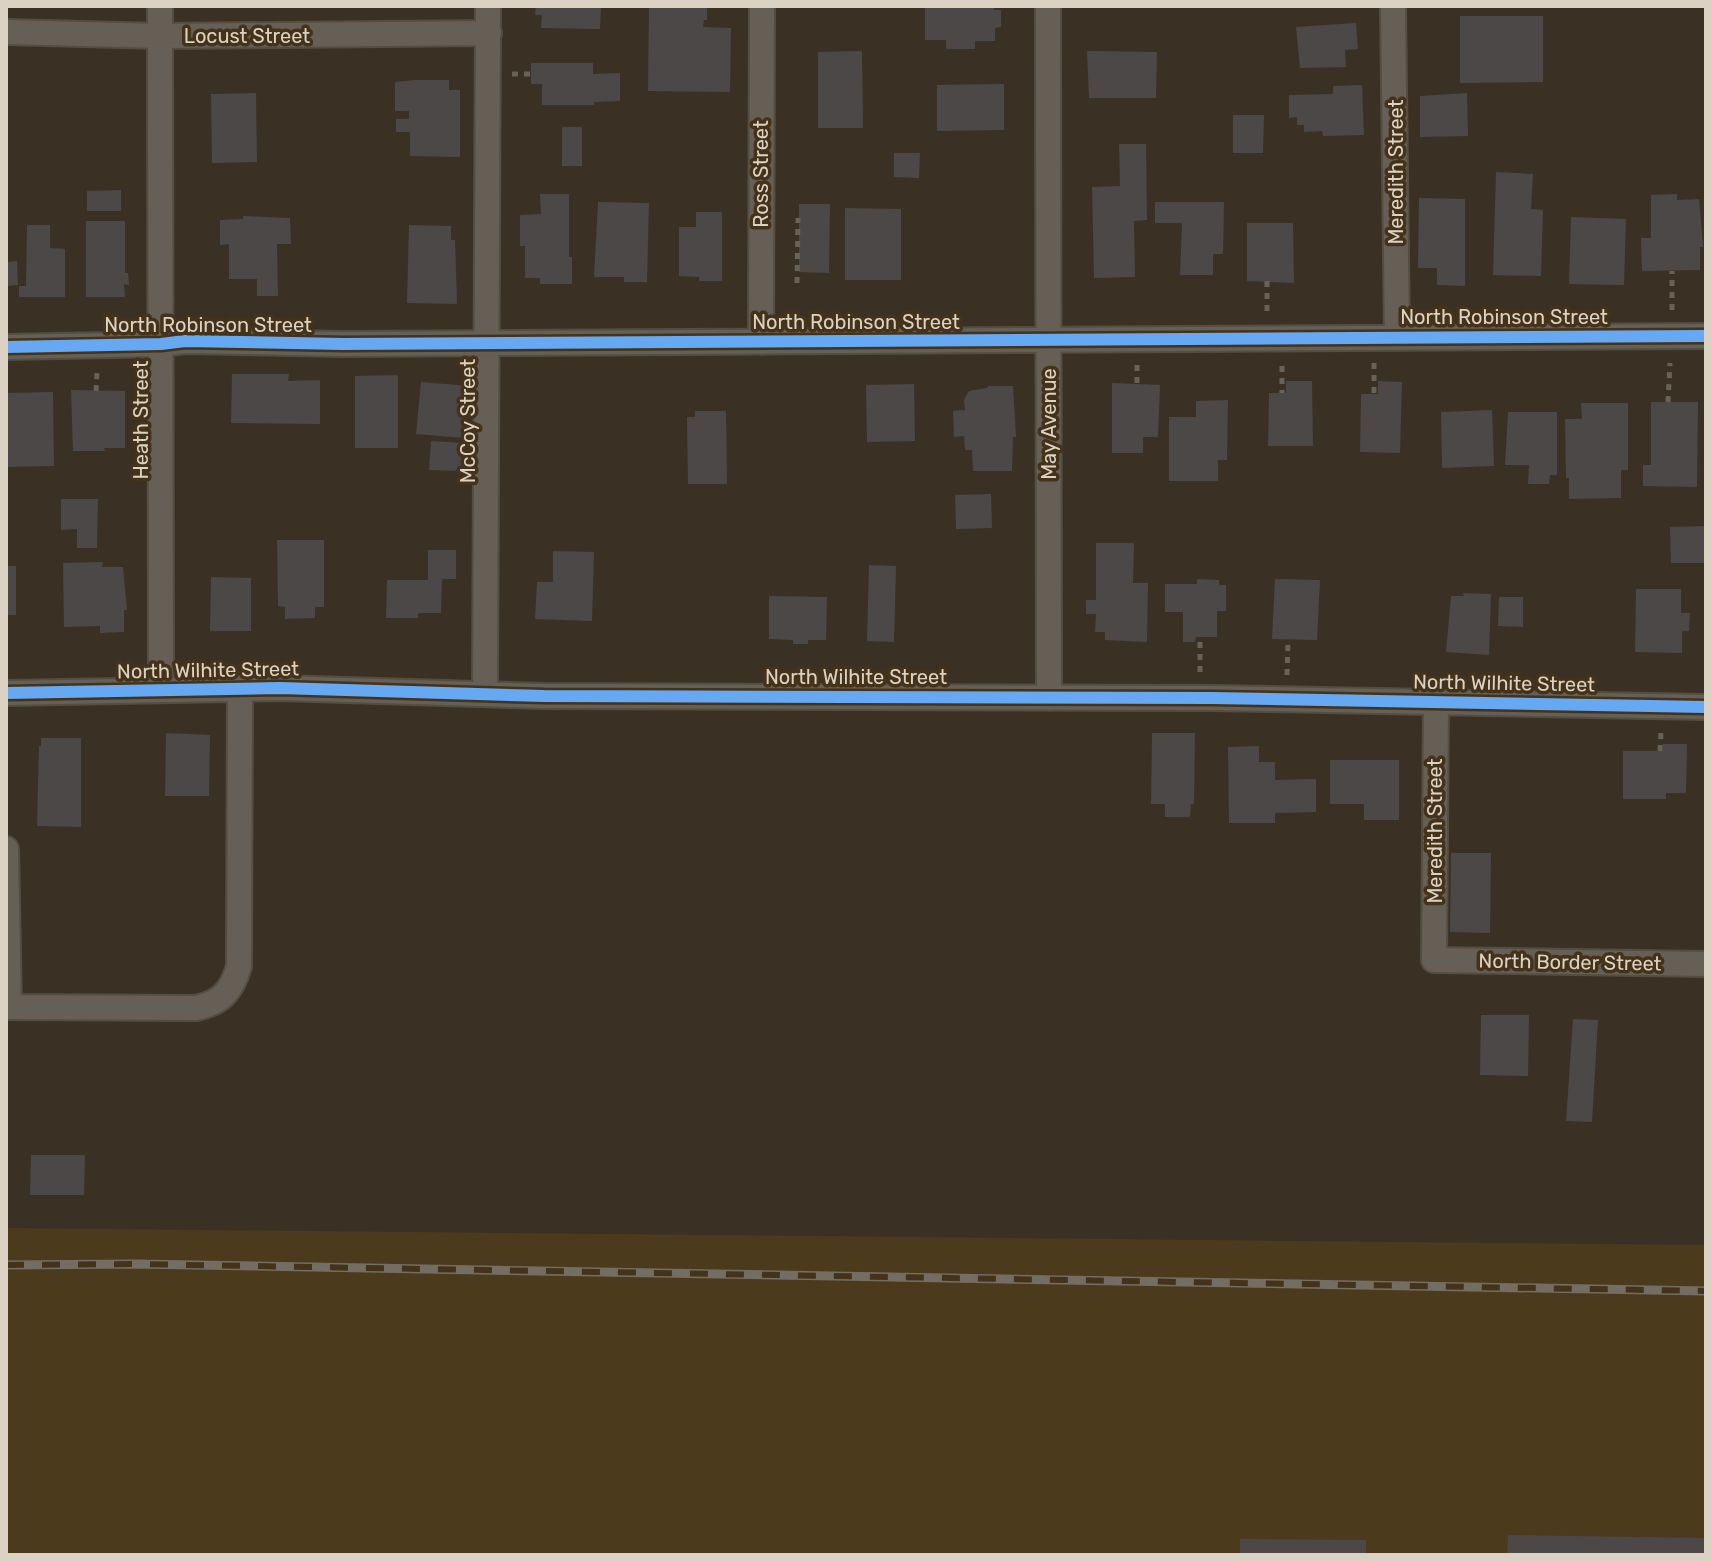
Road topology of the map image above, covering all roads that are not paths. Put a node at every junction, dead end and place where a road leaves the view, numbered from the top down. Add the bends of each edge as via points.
1 (160, 6) edge
2 (488, 6) edge
3 (762, 6) edge
4 (1048, 6) edge
5 (1393, 6) edge
6 (6, 32) edge
7 (489, 33) junction
8 (160, 36) junction
9 (1706, 336) edge
10 (1397, 337) junction
11 (1049, 340) junction
12 (761, 342) junction
13 (488, 343) junction
14 (161, 344) junction
15 (6, 347) edge
16 (240, 688) junction
17 (161, 689) junction
18 (6, 693) edge
19 (485, 693) junction
20 (1049, 698) junction
21 (1436, 702) junction
22 (1706, 707) edge
23 (6, 849) edge
24 (1434, 960) joint
25 (1706, 964) edge
26 (8, 1007) edge

1 - 8 street, Heath Street
2 - 7 street, McCoy Street
3 - 12 street, Ross Street
4 - 11 street, May Avenue
5 - 10 street, Meredith Street
6 - 8 street, Locust Street
7 - 8 street, Locust Street
7 - 13 street, McCoy Street
8 - 14 street, Heath Street
9 - 10 street, North Robinson Street
10 - 11 street, North Robinson Street
11 - 12 street, North Robinson Street
11 - 20 street, May Avenue
12 - 13 street, North Robinson Street
13 - 14 street, North Robinson Street
13 - 19 street, McCoy Street
14 - 15 street, North Robinson Street
14 - 17 street, Heath Street
16 - 17 street, North Wilhite Street
16 - 19 street, North Wilhite Street
16 - 26 street via 239,966 226,995 212,1005 178,1008
17 - 18 street, North Wilhite Street
19 - 20 street, North Wilhite Street
20 - 21 street, North Wilhite Street
21 - 22 street, North Wilhite Street
21 - 24 street, Meredith Street
23 - 26 street
24 - 25 street, North Border Street

